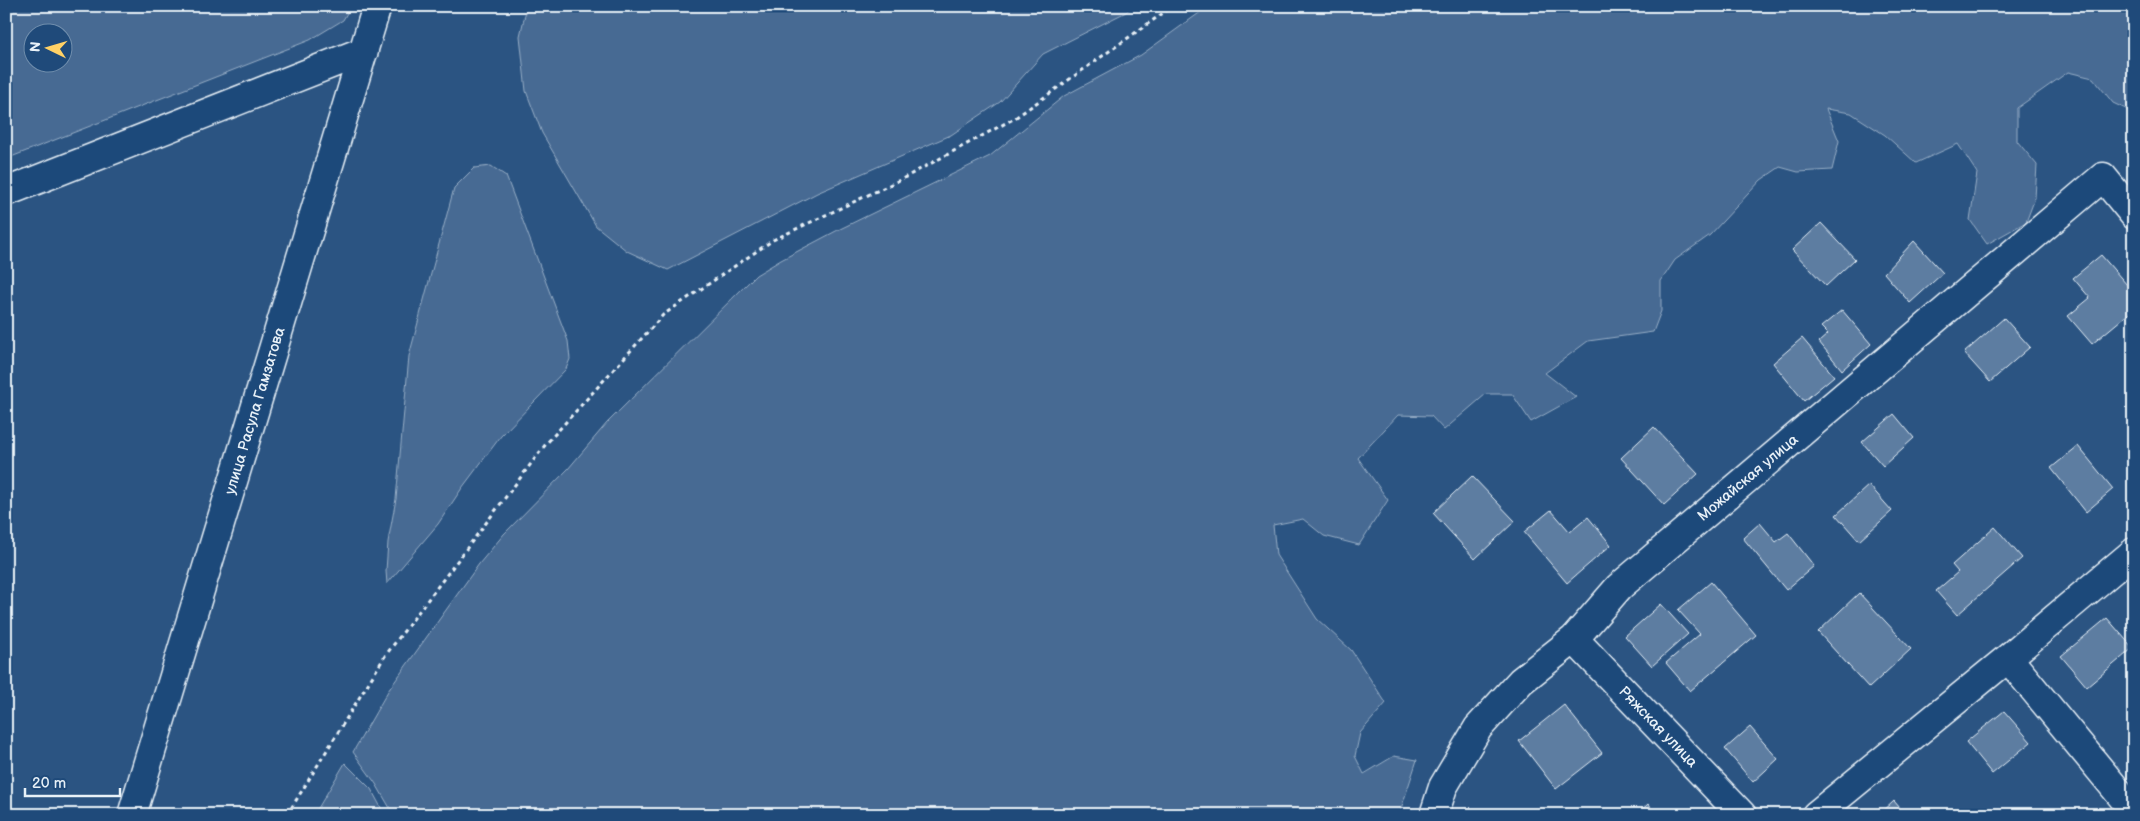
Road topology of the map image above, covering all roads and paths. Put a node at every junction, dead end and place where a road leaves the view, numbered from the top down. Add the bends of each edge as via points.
1 (376, 6) edge
2 (1173, 6) edge
3 (364, 51) junction
4 (6, 192) edge
5 (2134, 216) edge
6 (2134, 552) edge
7 (1574, 639) junction
8 (2008, 658) junction
9 (2134, 811) edge
10 (132, 815) edge
11 (287, 815) edge
12 (1434, 815) edge
13 (1742, 815) edge
14 (1816, 815) edge

1 - 3 street, улица Расула Гамзатова
2 - 11 path via 1015,118 902,179 773,240 663,315 546,444 385,656
3 - 4 street
3 - 10 street, улица Расула Гамзатова
5 - 7 street, Можайская улица via 2103,177 1619,587
6 - 8 street
7 - 12 street, Можайская улица via 1521,681 1478,728 1444,787
7 - 13 street, Ряжская улица
8 - 9 street
8 - 14 street

